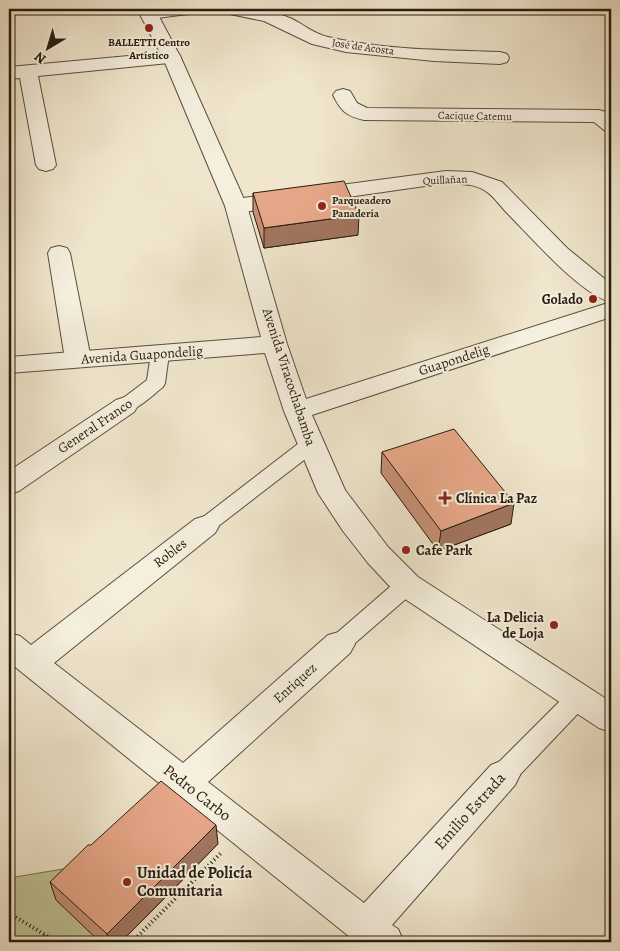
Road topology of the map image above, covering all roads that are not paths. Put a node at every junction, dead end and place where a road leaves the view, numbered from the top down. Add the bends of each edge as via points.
1 (188, 9) edge
2 (231, 9) edge
3 (147, 12) edge
4 (287, 16) edge
5 (172, 58) junction
6 (500, 58) dead end
7 (18, 72) edge
8 (343, 96) dead end
9 (611, 126) edge
10 (46, 166) dead end
11 (236, 206) junction
12 (59, 253) dead end
13 (611, 295) edge
14 (611, 309) edge
15 (275, 344) junction
16 (160, 354) junction
17 (78, 359) junction
18 (9, 365) edge
19 (125, 406) joint
20 (297, 411) junction
21 (310, 445) junction
22 (9, 484) edge
23 (205, 526) joint
24 (407, 585) junction
25 (338, 644) joint
26 (20, 654) edge
27 (578, 698) junction
28 (611, 718) edge
29 (503, 775) joint
30 (184, 783) junction
31 (376, 935) edge

1 - 3 street
2 - 4 street, José de Acosta
3 - 5 street, Avenida Viracochabamba
4 - 6 street, José de Acosta via 306,36 324,42 426,56
5 - 7 street
5 - 11 street, Avenida Viracochabamba
7 - 10 street
8 - 9 street, Cacique Catemu via 350,108 364,114 599,116
11 - 13 street, Quillañan via 446,177 472,178 494,187 559,253
11 - 15 street, Avenida Viracochabamba
12 - 17 street
14 - 20 street, Guapondelig
15 - 16 street, Avenida Guapondelig
15 - 20 street, Avenida Viracochabamba
16 - 17 street, Avenida Guapondelig
16 - 19 street, General Franco via 156,383
17 - 18 street, Avenida Guapondelig
19 - 22 street, General Franco
20 - 21 street, Avenida Viracochabamba
21 - 23 street, Robles
21 - 24 street, Avenida Viracochabamba via 332,493 353,524
23 - 26 street, Robles
24 - 25 street, Enriquez
24 - 27 street, Avenida Viracochabamba
25 - 30 street, Enriquez
26 - 30 street, Pedro Carbo
27 - 28 street, Avenida Viracochabamba
27 - 29 street, Emilio Estrada
29 - 31 street, Emilio Estrada
30 - 31 street, Pedro Carbo

